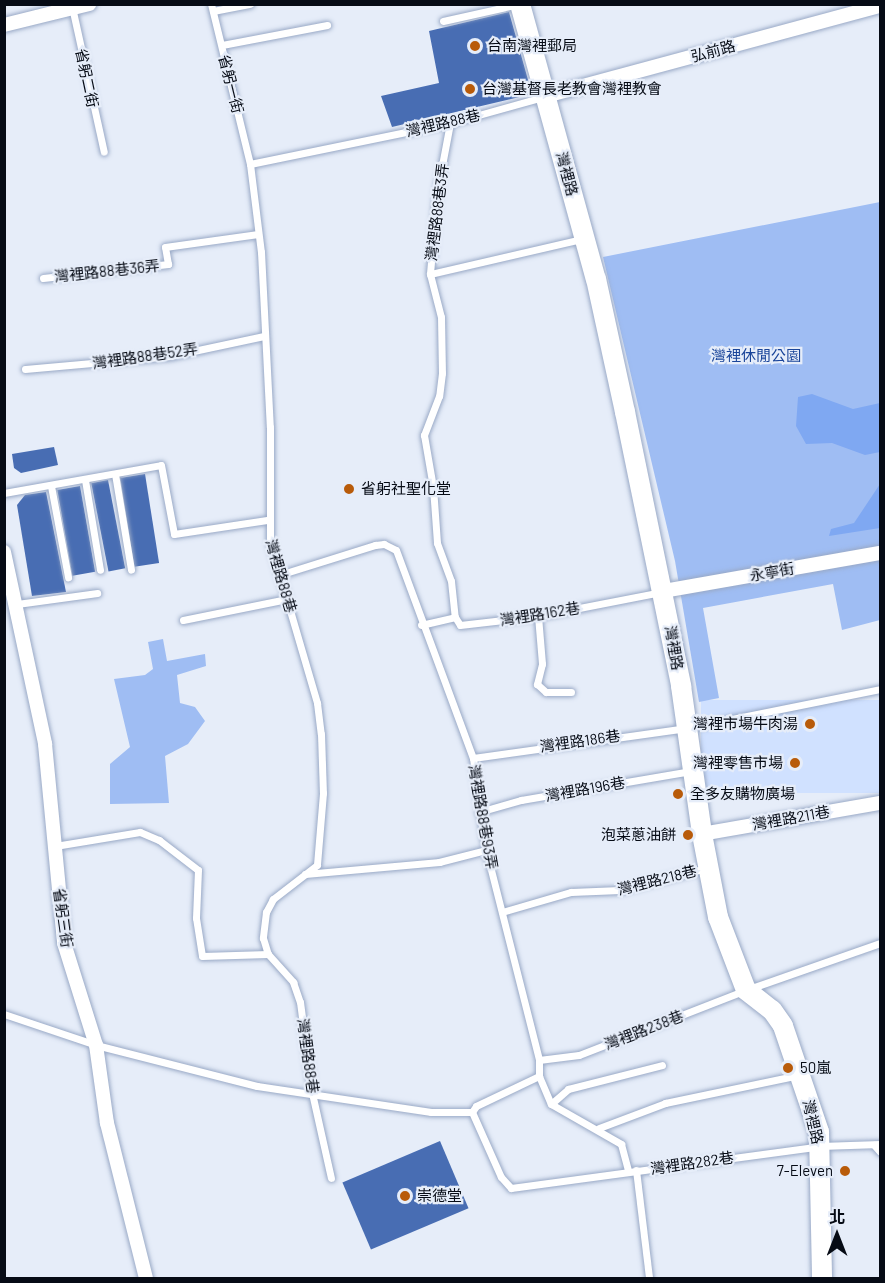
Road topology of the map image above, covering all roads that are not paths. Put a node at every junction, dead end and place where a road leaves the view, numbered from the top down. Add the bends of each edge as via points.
1 (89, 4) edge
2 (250, 4) edge
3 (520, 4) edge
4 (71, 6) edge
5 (876, 6) edge
6 (212, 8) edge
7 (443, 21) dead end
8 (4, 25) edge
9 (327, 25) dead end
10 (222, 45) junction
11 (546, 96) junction
12 (450, 123) junction
13 (104, 152) dead end
14 (250, 164) junction
15 (258, 234) junction
16 (585, 238) junction
17 (430, 274) junction
18 (43, 278) dead end
19 (264, 336) junction
20 (25, 369) dead end
21 (115, 474) junction
22 (86, 480) junction
23 (51, 486) junction
24 (4, 493) edge
25 (267, 520) junction
26 (4, 552) edge
27 (880, 554) edge
28 (100, 570) dead end
29 (131, 570) dead end
30 (279, 574) junction
31 (68, 577) dead end
32 (664, 591) junction
33 (97, 593) dead end
34 (287, 599) junction
35 (17, 604) junction
36 (538, 616) junction
37 (455, 617) junction
38 (183, 620) dead end
39 (421, 625) junction
40 (880, 689) edge
41 (571, 692) dead end
42 (687, 728) junction
43 (473, 758) junction
44 (693, 771) junction
45 (880, 803) edge
46 (479, 812) junction
47 (702, 834) junction
48 (54, 846) junction
49 (486, 850) junction
50 (707, 868) junction
51 (302, 874) junction
52 (502, 912) junction
53 (880, 945) edge
54 (268, 954) junction
55 (746, 990) junction
56 (4, 1014) edge
57 (96, 1045) junction
58 (539, 1060) junction
59 (662, 1065) dead end
60 (801, 1074) junction
61 (539, 1076) junction
62 (312, 1093) junction
63 (551, 1104) junction
64 (472, 1112) junction
65 (599, 1128) junction
66 (877, 1144) edge
67 (820, 1146) junction
68 (880, 1152) edge
69 (632, 1171) junction
70 (330, 1178) dead end
71 (146, 1278) edge
72 (649, 1278) edge
73 (822, 1278) edge

1 - 4 street
2 - 6 lane
3 - 7 lane
3 - 11 street, 灣裡路
4 - 8 street
4 - 13 lane, 省躬二街
5 - 11 street, 弘前路
6 - 10 lane, 省躬一街
9 - 10 lane
10 - 14 lane, 省躬一街
11 - 12 lane, 灣裡路88巷
11 - 16 street, 灣裡路
12 - 14 lane, 灣裡路88巷
12 - 17 lane, 灣裡路88巷3弄 via 437,192
14 - 15 lane, 灣裡路88巷
15 - 18 lane, 灣裡路88巷36弄 via 165,248 168,264
15 - 19 lane, 灣裡路88巷
16 - 17 lane
16 - 32 street, 灣裡路
17 - 37 lane, 灣裡路88巷3弄 via 441,317 441,373 439,396 424,435 433,487 436,543 451,581
19 - 20 lane, 灣裡路88巷52弄 via 170,356
19 - 25 lane, 灣裡路88巷 via 270,427
21 - 22 lane
21 - 25 lane via 161,465 174,534
21 - 29 lane
22 - 23 lane
22 - 28 lane
23 - 24 lane
23 - 31 lane
25 - 30 lane, 灣裡路88巷
26 - 35 street, 省躬三街
27 - 32 street, 永寧街
30 - 34 lane, 灣裡路88巷
30 - 39 lane, 灣裡路88巷93弄 via 375,545 391,546 396,550
32 - 36 lane, 灣裡路162巷
32 - 42 street, 灣裡路
33 - 35 lane
34 - 38 lane
34 - 51 lane, 灣裡路88巷 via 317,703 321,734 323,793 317,865
35 - 48 street, 省躬三街 via 45,744
36 - 37 lane, 灣裡路162巷 via 460,625
36 - 41 lane via 543,664 537,684 546,692
37 - 39 lane, 灣裡路162巷
39 - 43 lane, 灣裡路88巷93弄 via 455,702
40 - 42 lane, 灣裡路186巷
42 - 43 lane, 灣裡路186巷
42 - 44 street, 灣裡路
43 - 46 lane, 灣裡路88巷93弄
44 - 46 lane, 灣裡路196巷 via 521,800
44 - 47 street, 灣裡路
45 - 47 street, 灣裡路211巷
46 - 49 lane, 灣裡路88巷93弄
47 - 50 street, 灣裡路
48 - 54 lane via 140,832 159,840 198,870 196,918 202,956
48 - 57 street, 省躬三街 via 64,943
49 - 51 lane via 439,862
49 - 52 lane, 灣裡路88巷93弄
50 - 52 lane, 灣裡路218巷 via 620,890 571,892
50 - 55 street, 灣裡路 via 721,927
51 - 54 lane, 灣裡路88巷 via 273,899 266,912 263,938
52 - 58 lane, 灣裡路88巷93弄
53 - 55 lane, 灣裡路238巷
54 - 62 lane, 灣裡路88巷 via 293,982 300,1002
55 - 58 lane, 灣裡路238巷 via 579,1055
55 - 60 street, 灣裡路 via 777,1017
56 - 57 lane
57 - 62 lane via 257,1086
57 - 71 street, 省躬三街 via 107,1123
58 - 61 lane, 灣裡路88巷93弄
59 - 63 lane via 568,1089
60 - 65 lane via 665,1103
60 - 67 street, 灣裡路
61 - 63 lane, 灣裡路88巷93弄
61 - 64 lane via 476,1106
62 - 64 lane via 431,1112
62 - 70 lane, 灣裡路88巷
63 - 65 lane
64 - 69 lane via 501,1177 511,1188
65 - 69 lane via 621,1144
66 - 67 lane, 灣裡路282巷
66 - 68 lane
67 - 69 lane, 灣裡路282巷
67 - 73 street, 灣裡路
69 - 72 lane, 灣裡路282巷

